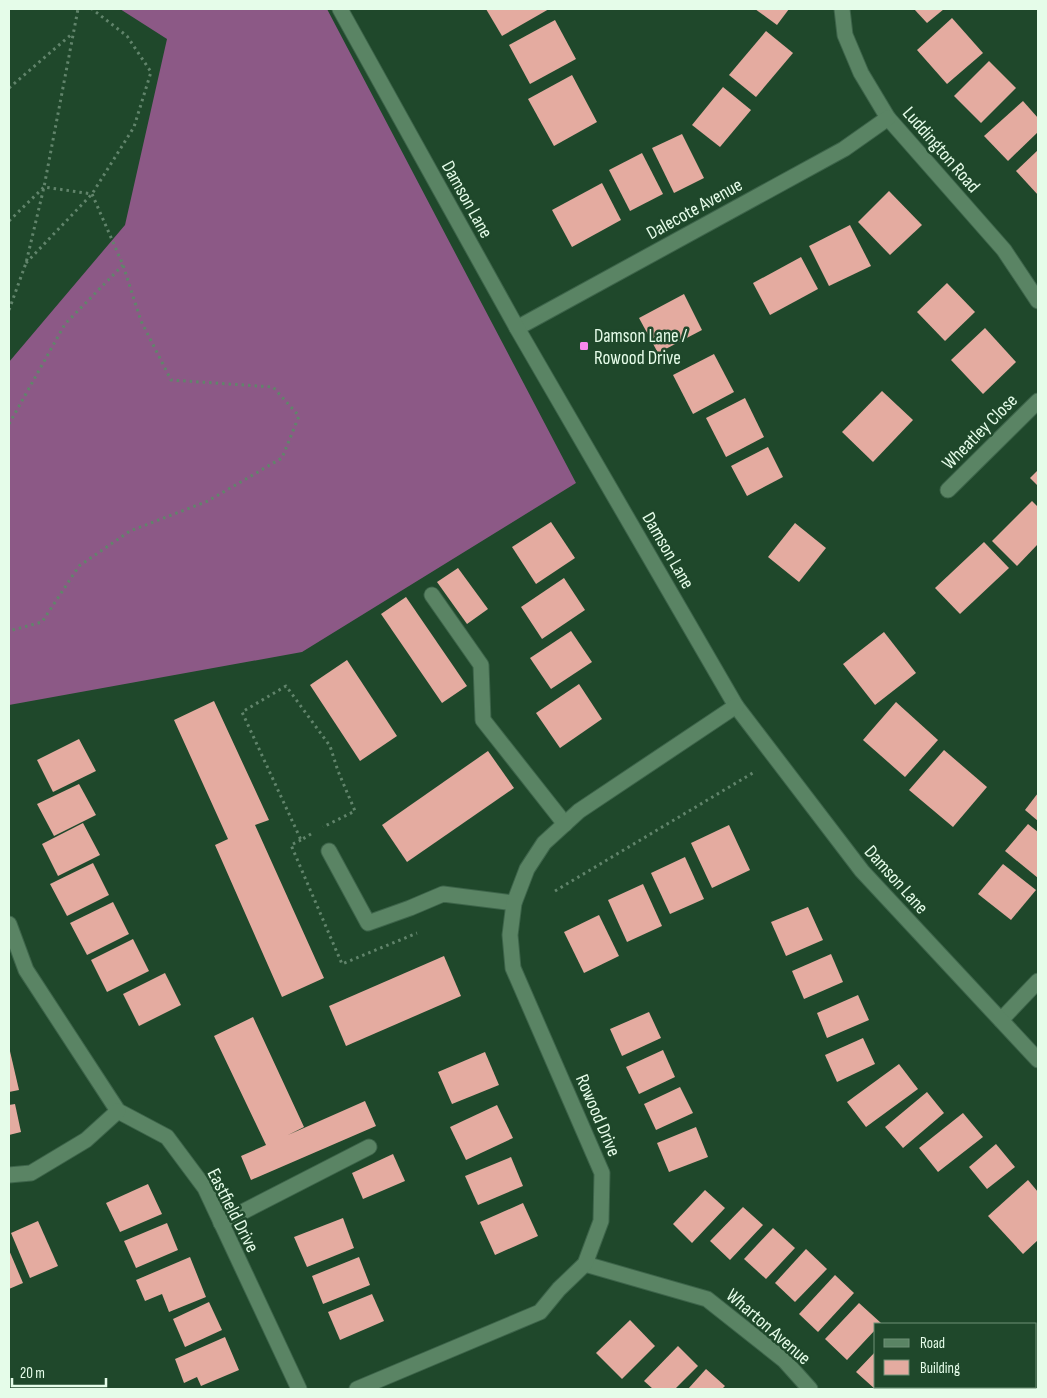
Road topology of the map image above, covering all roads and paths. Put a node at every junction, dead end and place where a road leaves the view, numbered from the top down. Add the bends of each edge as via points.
1 (78, 9) edge
2 (92, 9) edge
3 (842, 9) edge
4 (344, 10) edge
5 (73, 33) junction
6 (9, 88) edge
7 (888, 118) junction
8 (44, 187) junction
9 (92, 194) junction
10 (9, 221) edge
11 (26, 263) junction
12 (123, 265) junction
13 (1038, 301) edge
14 (9, 310) edge
15 (517, 328) junction
16 (1038, 401) edge
17 (9, 424) edge
18 (948, 490) dead end
19 (432, 595) dead end
20 (9, 631) edge
21 (736, 706) junction
22 (776, 759) junction
23 (565, 824) junction
24 (319, 829) junction
25 (329, 851) joint
26 (555, 891) dead end
27 (514, 903) junction
28 (9, 924) edge
29 (1038, 981) edge
30 (1001, 1020) junction
31 (1038, 1060) edge
32 (118, 1111) junction
33 (370, 1147) dead end
34 (9, 1175) edge
35 (221, 1223) junction
36 (585, 1264) junction
37 (299, 1389) edge
38 (357, 1389) edge
39 (810, 1389) edge

1 - 5 path
2 - 9 path via 127,36 151,72 134,127
3 - 7 street, Luddington Road via 844,35 861,73
4 - 15 street, Damson Lane
5 - 6 path
5 - 8 path
7 - 13 street, Luddington Road via 1004,250
7 - 15 street, Dalecote Avenue via 844,149
8 - 9 path
8 - 10 path
8 - 11 path
9 - 11 path
9 - 12 path
11 - 14 path
12 - 17 path via 65,324
12 - 20 path via 141,321 171,380 273,387 299,416 282,458 208,501 130,531 79,566 42,622
15 - 21 street, Damson Lane
16 - 18 street, Wheatley Close
19 - 23 street via 481,665 483,720
21 - 22 street, Damson Lane
21 - 23 street, Rowood Drive via 579,811
22 - 26 path
22 - 30 street, Damson Lane via 862,871
23 - 27 street, Rowood Drive via 544,843 527,869
24 - 24 path via 355,810 330,746 286,686 242,712 301,840
24 - 25 path
25 - 27 street via 368,923 443,894
27 - 36 street, Rowood Drive via 510,935 514,968 602,1173 601,1221
28 - 32 street, Eastfield Drive via 26,970
29 - 30 street
30 - 31 street, Damson Lane
32 - 34 street via 86,1140 30,1173
32 - 35 street, Eastfield Drive via 167,1137 205,1188
33 - 35 street
35 - 37 street, Eastfield Drive
36 - 38 street, Rowood Drive via 540,1312
36 - 39 street, Wharton Avenue via 708,1300 784,1360

